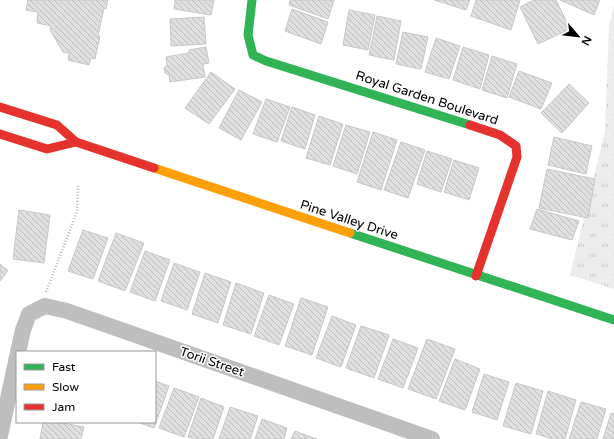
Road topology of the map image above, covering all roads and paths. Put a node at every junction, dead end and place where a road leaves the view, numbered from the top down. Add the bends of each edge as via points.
1 (252, 0) edge
2 (0, 106) edge
3 (0, 134) edge
4 (76, 142) junction
5 (78, 184) dead end
6 (476, 276) junction
7 (46, 293) dead end
8 (614, 320) edge
9 (18, 351) edge
10 (16, 362) edge
11 (0, 436) edge
12 (432, 439) edge

1 - 6 main road, Royal Garden Boulevard via 247,42 253,56 500,134 516,146 517,157
2 - 4 main road, Pine Valley Drive via 58,126
3 - 4 main road via 46,149
4 - 6 main road, Pine Valley Drive
5 - 7 path via 77,212
6 - 8 main road, Pine Valley Drive
9 - 12 street, Torii Street via 29,314 45,306 67,311
10 - 11 street

